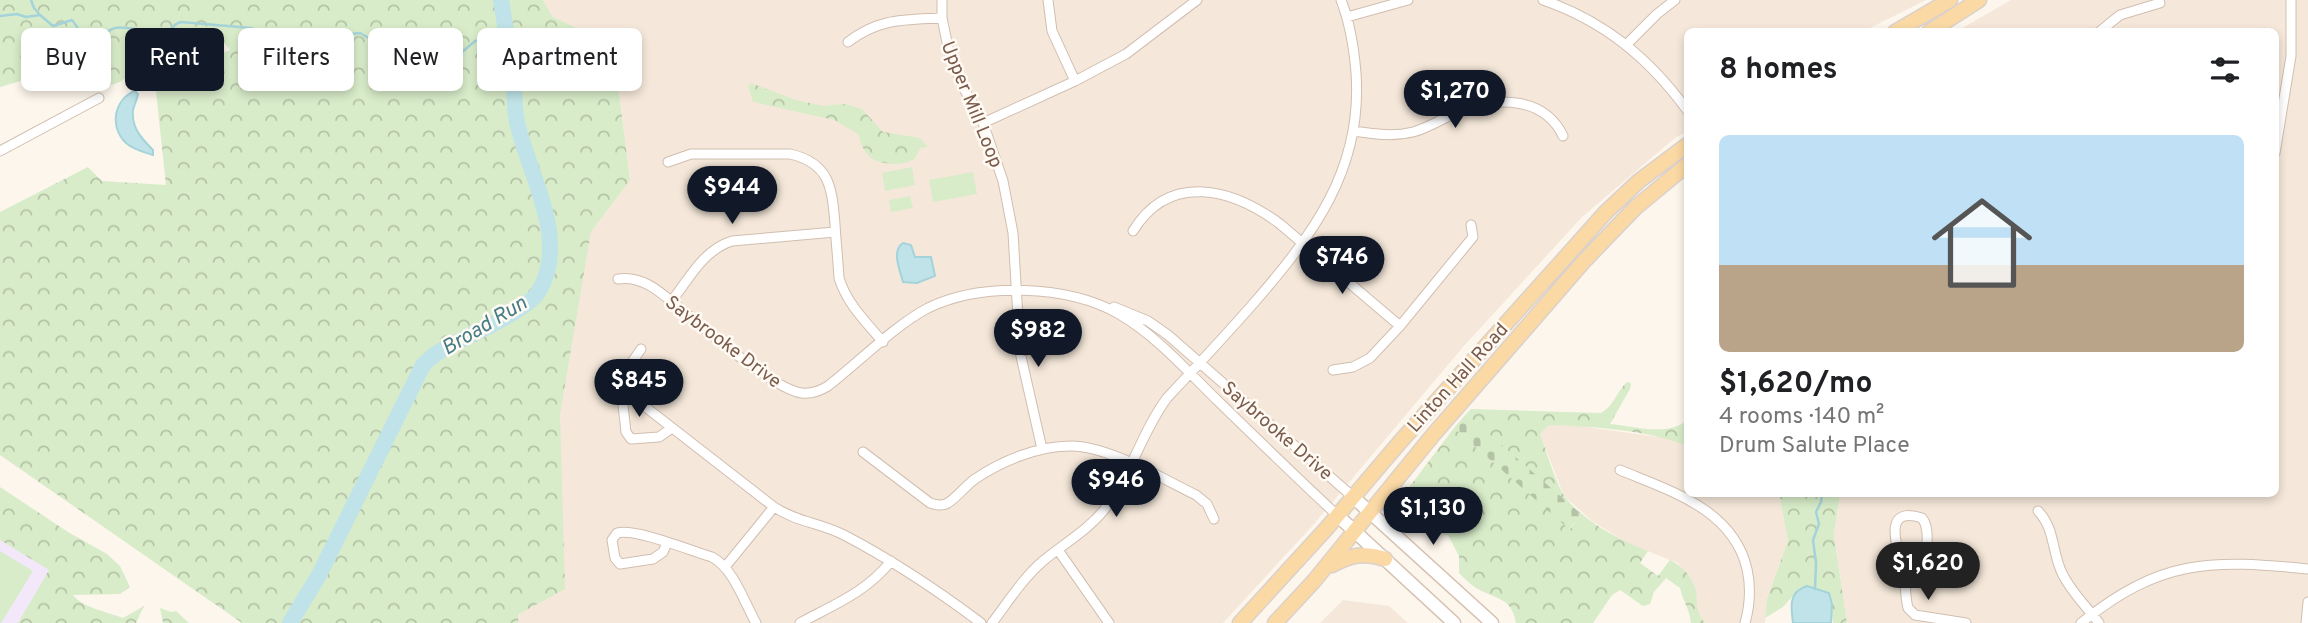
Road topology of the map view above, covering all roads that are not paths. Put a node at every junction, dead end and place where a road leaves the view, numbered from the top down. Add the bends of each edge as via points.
1 (942, 0) edge
2 (1048, 0) edge
3 (1197, 0) edge
4 (1341, 0) edge
5 (1408, 0) edge
6 (1543, 0) edge
7 (1675, 0) edge
8 (1950, 0) edge
9 (1979, 0) edge
10 (2291, 0) edge
11 (2160, 3) dead end
12 (942, 18) junction
13 (1347, 18) junction
14 (1902, 28) edge
15 (1936, 28) edge
16 (2104, 28) edge
17 (848, 42) dead end
18 (1627, 44) junction
19 (1074, 81) junction
20 (99, 98) dead end
21 (1684, 106) edge
22 (983, 123) junction
23 (2279, 128) edge
24 (1353, 131) junction
25 (1563, 136) dead end
26 (1684, 147) edge
27 (0, 152) edge
28 (668, 162) dead end
29 (1684, 168) edge
30 (1471, 225) dead end
31 (1133, 231) dead end
32 (835, 232) junction
33 (1303, 243) junction
34 (618, 279) dead end
35 (1017, 291) junction
36 (671, 302) junction
37 (1095, 304) junction
38 (1399, 326) junction
39 (1074, 335) dead end
40 (883, 342) junction
41 (641, 349) dead end
42 (1020, 352) junction
43 (1201, 362) junction
44 (1333, 370) dead end
45 (1190, 373) junction
46 (621, 388) junction
47 (672, 428) junction
48 (1042, 450) junction
49 (863, 452) dead end
50 (1131, 464) junction
51 (1620, 470) dead end
52 (1352, 496) junction
53 (774, 507) junction
54 (2038, 511) dead end
55 (1371, 513) junction
56 (1338, 515) junction
57 (1214, 519) dead end
58 (1355, 532) junction
59 (667, 543) junction
60 (1058, 550) junction
61 (1385, 559) junction
62 (891, 561) junction
63 (1902, 565) junction
64 (725, 567) junction
65 (1325, 568) junction
66 (2308, 569) edge
67 (2308, 602) edge
68 (2092, 614) junction
69 (756, 623) edge
70 (800, 623) edge
71 (981, 623) edge
72 (992, 623) edge
73 (1109, 623) edge
74 (1240, 623) edge
75 (1275, 623) edge
76 (1454, 623) edge
77 (1492, 623) edge
78 (1745, 623) edge
79 (1966, 623) edge
80 (2081, 623) edge
81 (2099, 623) edge
82 (2306, 623) edge

1 - 12 street, Upper Mill Loop
2 - 19 street via 1052,31
3 - 19 street via 1141,44
4 - 13 street
5 - 13 street
6 - 18 street via 1583,16
7 - 18 street
8 - 14 main road
9 - 15 main road
10 - 23 street via 2291,56
11 - 16 street via 2120,15
12 - 17 street via 884,22
12 - 22 street, Upper Mill Loop via 954,68
13 - 24 street via 1357,85
18 - 21 street via 1658,72
19 - 22 street
20 - 27 street
22 - 35 street, Upper Mill Loop via 1008,206
24 - 25 street via 1409,132 1463,110 1508,103 1544,111
24 - 33 street via 1335,189
26 - 52 main road, Linton Hall Road via 1606,212
28 - 32 street via 691,153 790,154 809,161 829,183
29 - 55 main road, Linton Hall Road via 1600,243
30 - 38 street via 1473,237
31 - 33 street via 1157,204 1184,194 1210,192 1250,204
32 - 36 street via 723,244 708,253
32 - 40 street via 842,289
33 - 38 street
33 - 43 street
34 - 36 street, Saybrooke Drive via 642,281
35 - 37 street, Saybrooke Drive
35 - 40 street, Saybrooke Drive via 954,298 912,318
35 - 42 street, Upper Mill Loop
36 - 40 street, Saybrooke Drive via 777,383 800,393 828,386
37 - 43 street, Saybrooke Drive via 1148,321
37 - 45 street, Saybrooke Drive via 1140,327
38 - 44 street via 1363,363
39 - 42 street
41 - 46 street
42 - 48 street, Upper Mill Loop
43 - 45 street
43 - 52 street, Saybrooke Drive
45 - 50 street via 1154,416
45 - 56 street, Saybrooke Drive
46 - 47 street
46 - 47 street via 626,432 631,439 659,437
47 - 53 street
48 - 49 street via 990,470 948,503 937,505
48 - 50 street via 1084,447
50 - 57 street via 1201,498
50 - 60 street via 1103,511
51 - 78 street via 1705,509 1728,530 1742,553 1749,580
52 - 55 street
52 - 56 main road, Linton Hall Road
53 - 62 street via 798,520 822,525
53 - 64 street
54 - 68 street via 2048,523 2060,570
55 - 58 main road, Linton Hall Road
55 - 77 street
56 - 58 street
56 - 74 main road, Linton Hall Road
58 - 61 street
58 - 65 main road, Linton Hall Road
59 - 59 street via 628,531 617,533 612,540 615,558 624,565 659,556
59 - 64 street
60 - 72 street via 1027,578
60 - 73 street
61 - 65 main road via 1355,555
61 - 76 street
62 - 70 street via 864,589
62 - 71 street
63 - 63 street via 1918,560 1925,552 1927,527 1922,518 1897,520 1894,534
63 - 79 street via 1911,612
64 - 69 street
65 - 75 main road, Linton Hall Road
66 - 68 street via 2228,562 2180,569 2130,588
67 - 82 street
68 - 80 street
68 - 81 street

